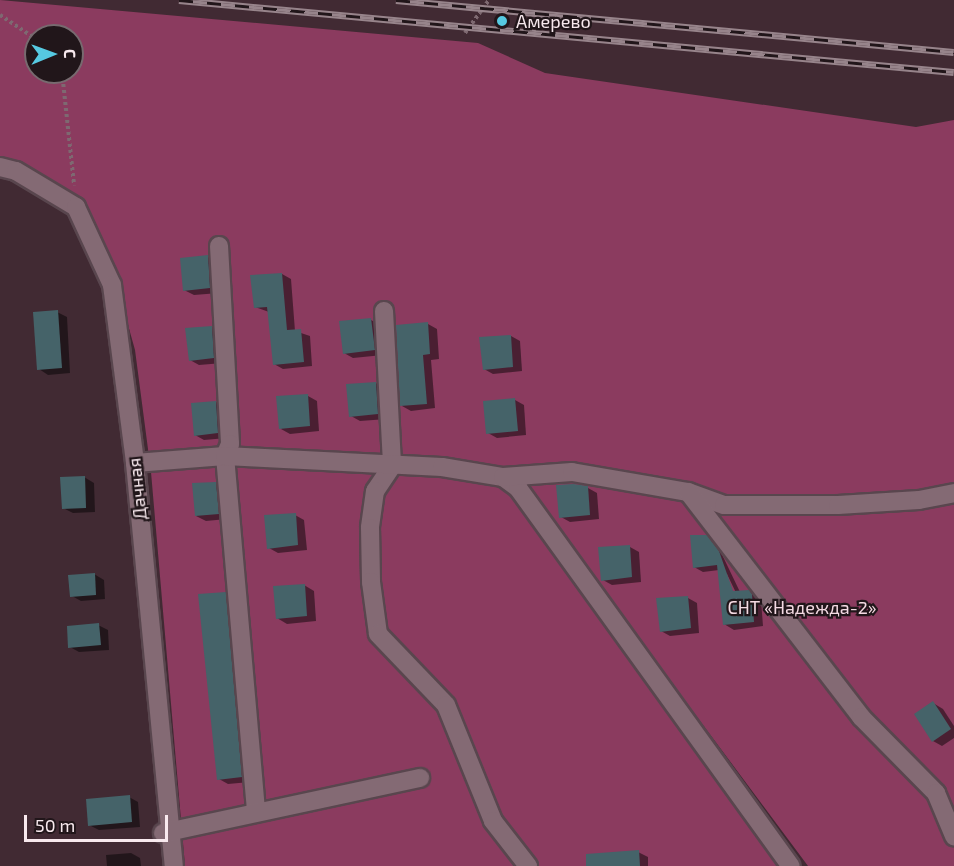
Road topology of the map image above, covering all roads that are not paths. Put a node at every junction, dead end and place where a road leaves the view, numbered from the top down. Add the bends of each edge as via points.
1 (0, 167) edge
2 (219, 246) dead end
3 (384, 311) dead end
4 (225, 456) junction
5 (135, 463) junction
6 (393, 466) junction
7 (503, 477) junction
8 (688, 492) junction
9 (953, 494) edge
10 (420, 778) dead end
11 (256, 811) junction
12 (164, 833) junction
13 (954, 836) edge
14 (166, 866) edge
15 (174, 866) edge
16 (528, 866) edge
17 (791, 866) edge

1 - 5 street via 16,171 76,207 112,285
2 - 4 street via 230,444
3 - 6 street
4 - 5 street
4 - 6 street
4 - 11 street
5 - 12 street
5 - 15 street, Дачная
6 - 7 street via 442,467
6 - 16 street via 375,491 370,528 370,582 378,634 446,705 493,821
7 - 8 street via 572,472
7 - 17 street via 518,488
8 - 9 street via 724,505 838,505
8 - 13 street via 861,717 936,793
10 - 11 street
11 - 12 street
12 - 14 street

